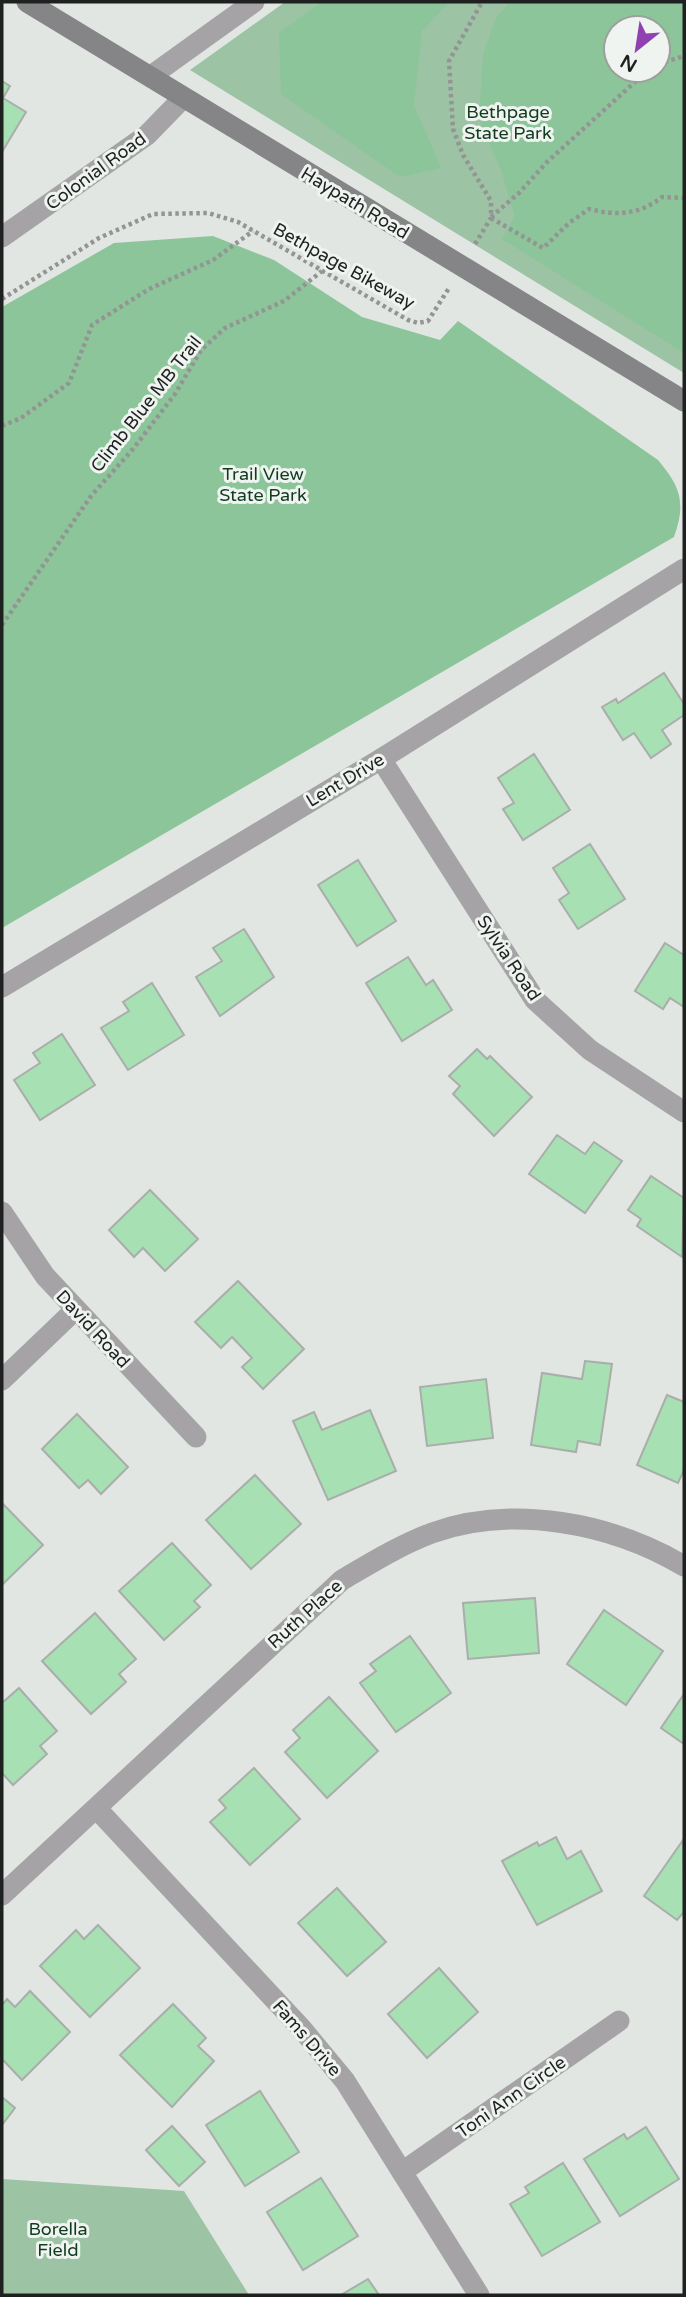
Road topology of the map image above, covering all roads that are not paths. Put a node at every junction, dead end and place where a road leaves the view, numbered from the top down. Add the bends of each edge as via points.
1 (27, 2) edge
2 (254, 2) edge
3 (151, 76) junction
4 (183, 98) junction
5 (2, 237) edge
6 (684, 401) edge
7 (684, 569) edge
8 (381, 759) junction
9 (2, 987) edge
10 (684, 1112) edge
11 (2, 1212) edge
12 (75, 1310) junction
13 (2, 1380) edge
14 (196, 1437) dead end
15 (684, 1566) edge
16 (97, 1809) junction
17 (2, 1895) edge
18 (619, 2021) dead end
19 (402, 2172) junction
20 (479, 2295) edge

1 - 3 street, Haypath Road
2 - 3 street
3 - 4 street, Haypath Road
4 - 5 street, Colonial Road via 147,135
4 - 6 street, Haypath Road
7 - 8 street, Lent Drive
8 - 9 street, Lent Drive
8 - 10 street, Sylvia Road via 535,1000 590,1050
11 - 12 street, David Road via 45,1276
12 - 13 street
12 - 14 street, David Road
15 - 16 street, Ruth Place via 651,1546 592,1527 527,1520 476,1523 434,1532 342,1580
16 - 17 street, Ruth Place
16 - 19 street, Fams Drive via 302,2029 345,2081
18 - 19 street, Toni Ann Circle
19 - 20 street, Fams Drive

